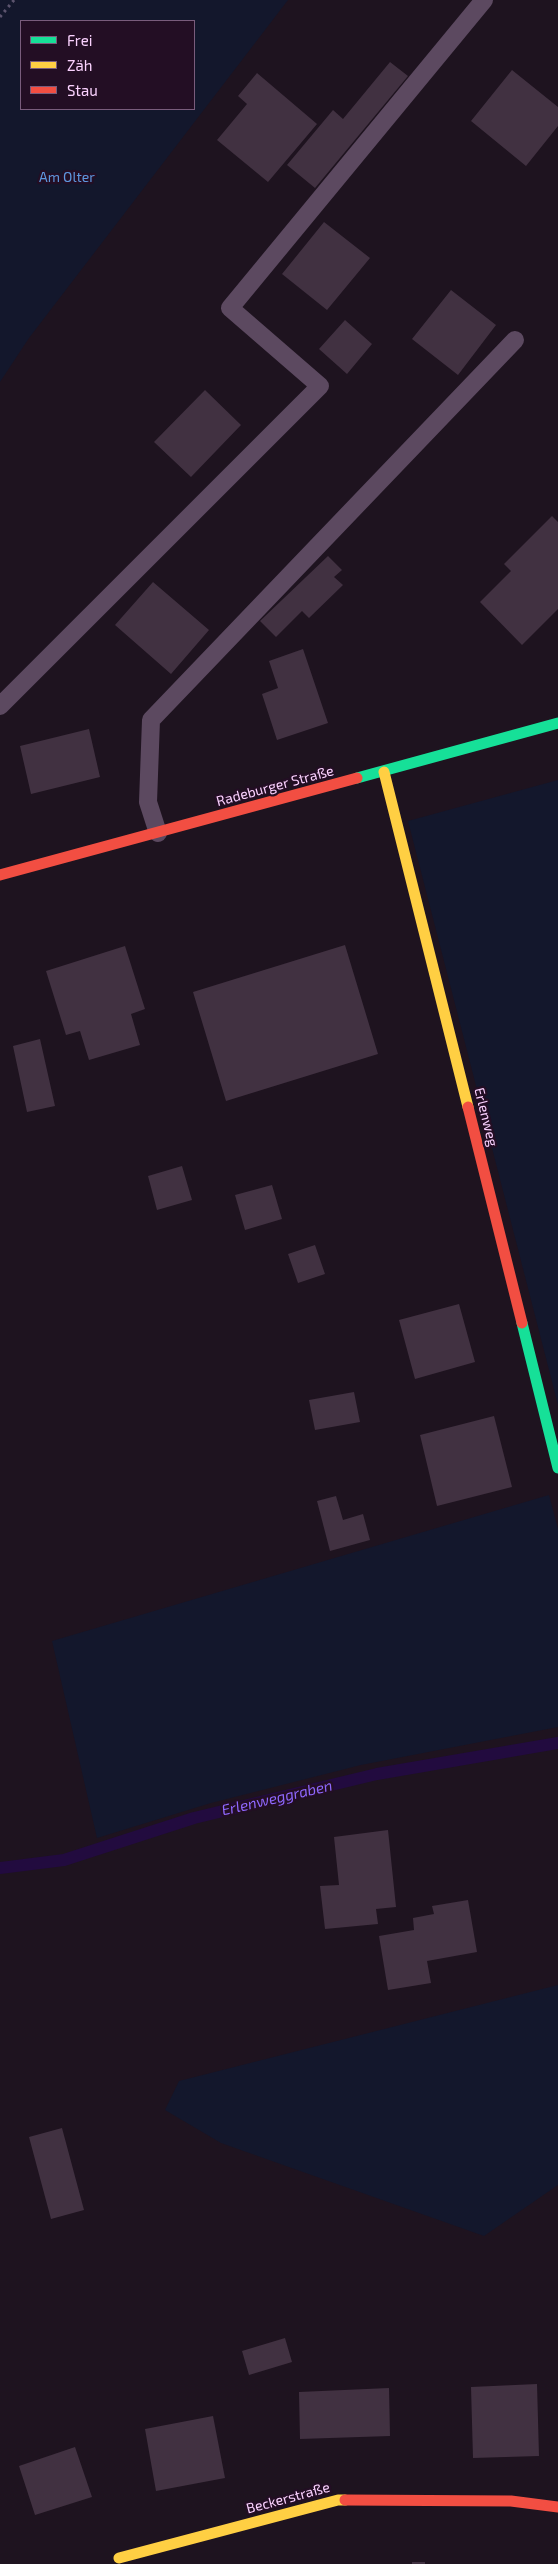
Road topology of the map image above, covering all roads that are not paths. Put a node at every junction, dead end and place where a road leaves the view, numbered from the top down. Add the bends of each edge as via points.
1 (484, 0) edge
2 (515, 340) dead end
3 (0, 706) edge
4 (558, 723) edge
5 (384, 772) junction
6 (158, 833) junction
7 (0, 875) edge
8 (558, 1468) edge
9 (558, 2507) edge
10 (119, 2558) dead end

1 - 3 lane via 230,308 320,386
2 - 6 lane via 151,720 148,802
4 - 5 street, Radeburger Straße
5 - 6 street, Radeburger Straße
5 - 8 street, Erlenweg
6 - 7 street, Radeburger Straße
9 - 10 street, Beckerstraße via 511,2501 338,2500

